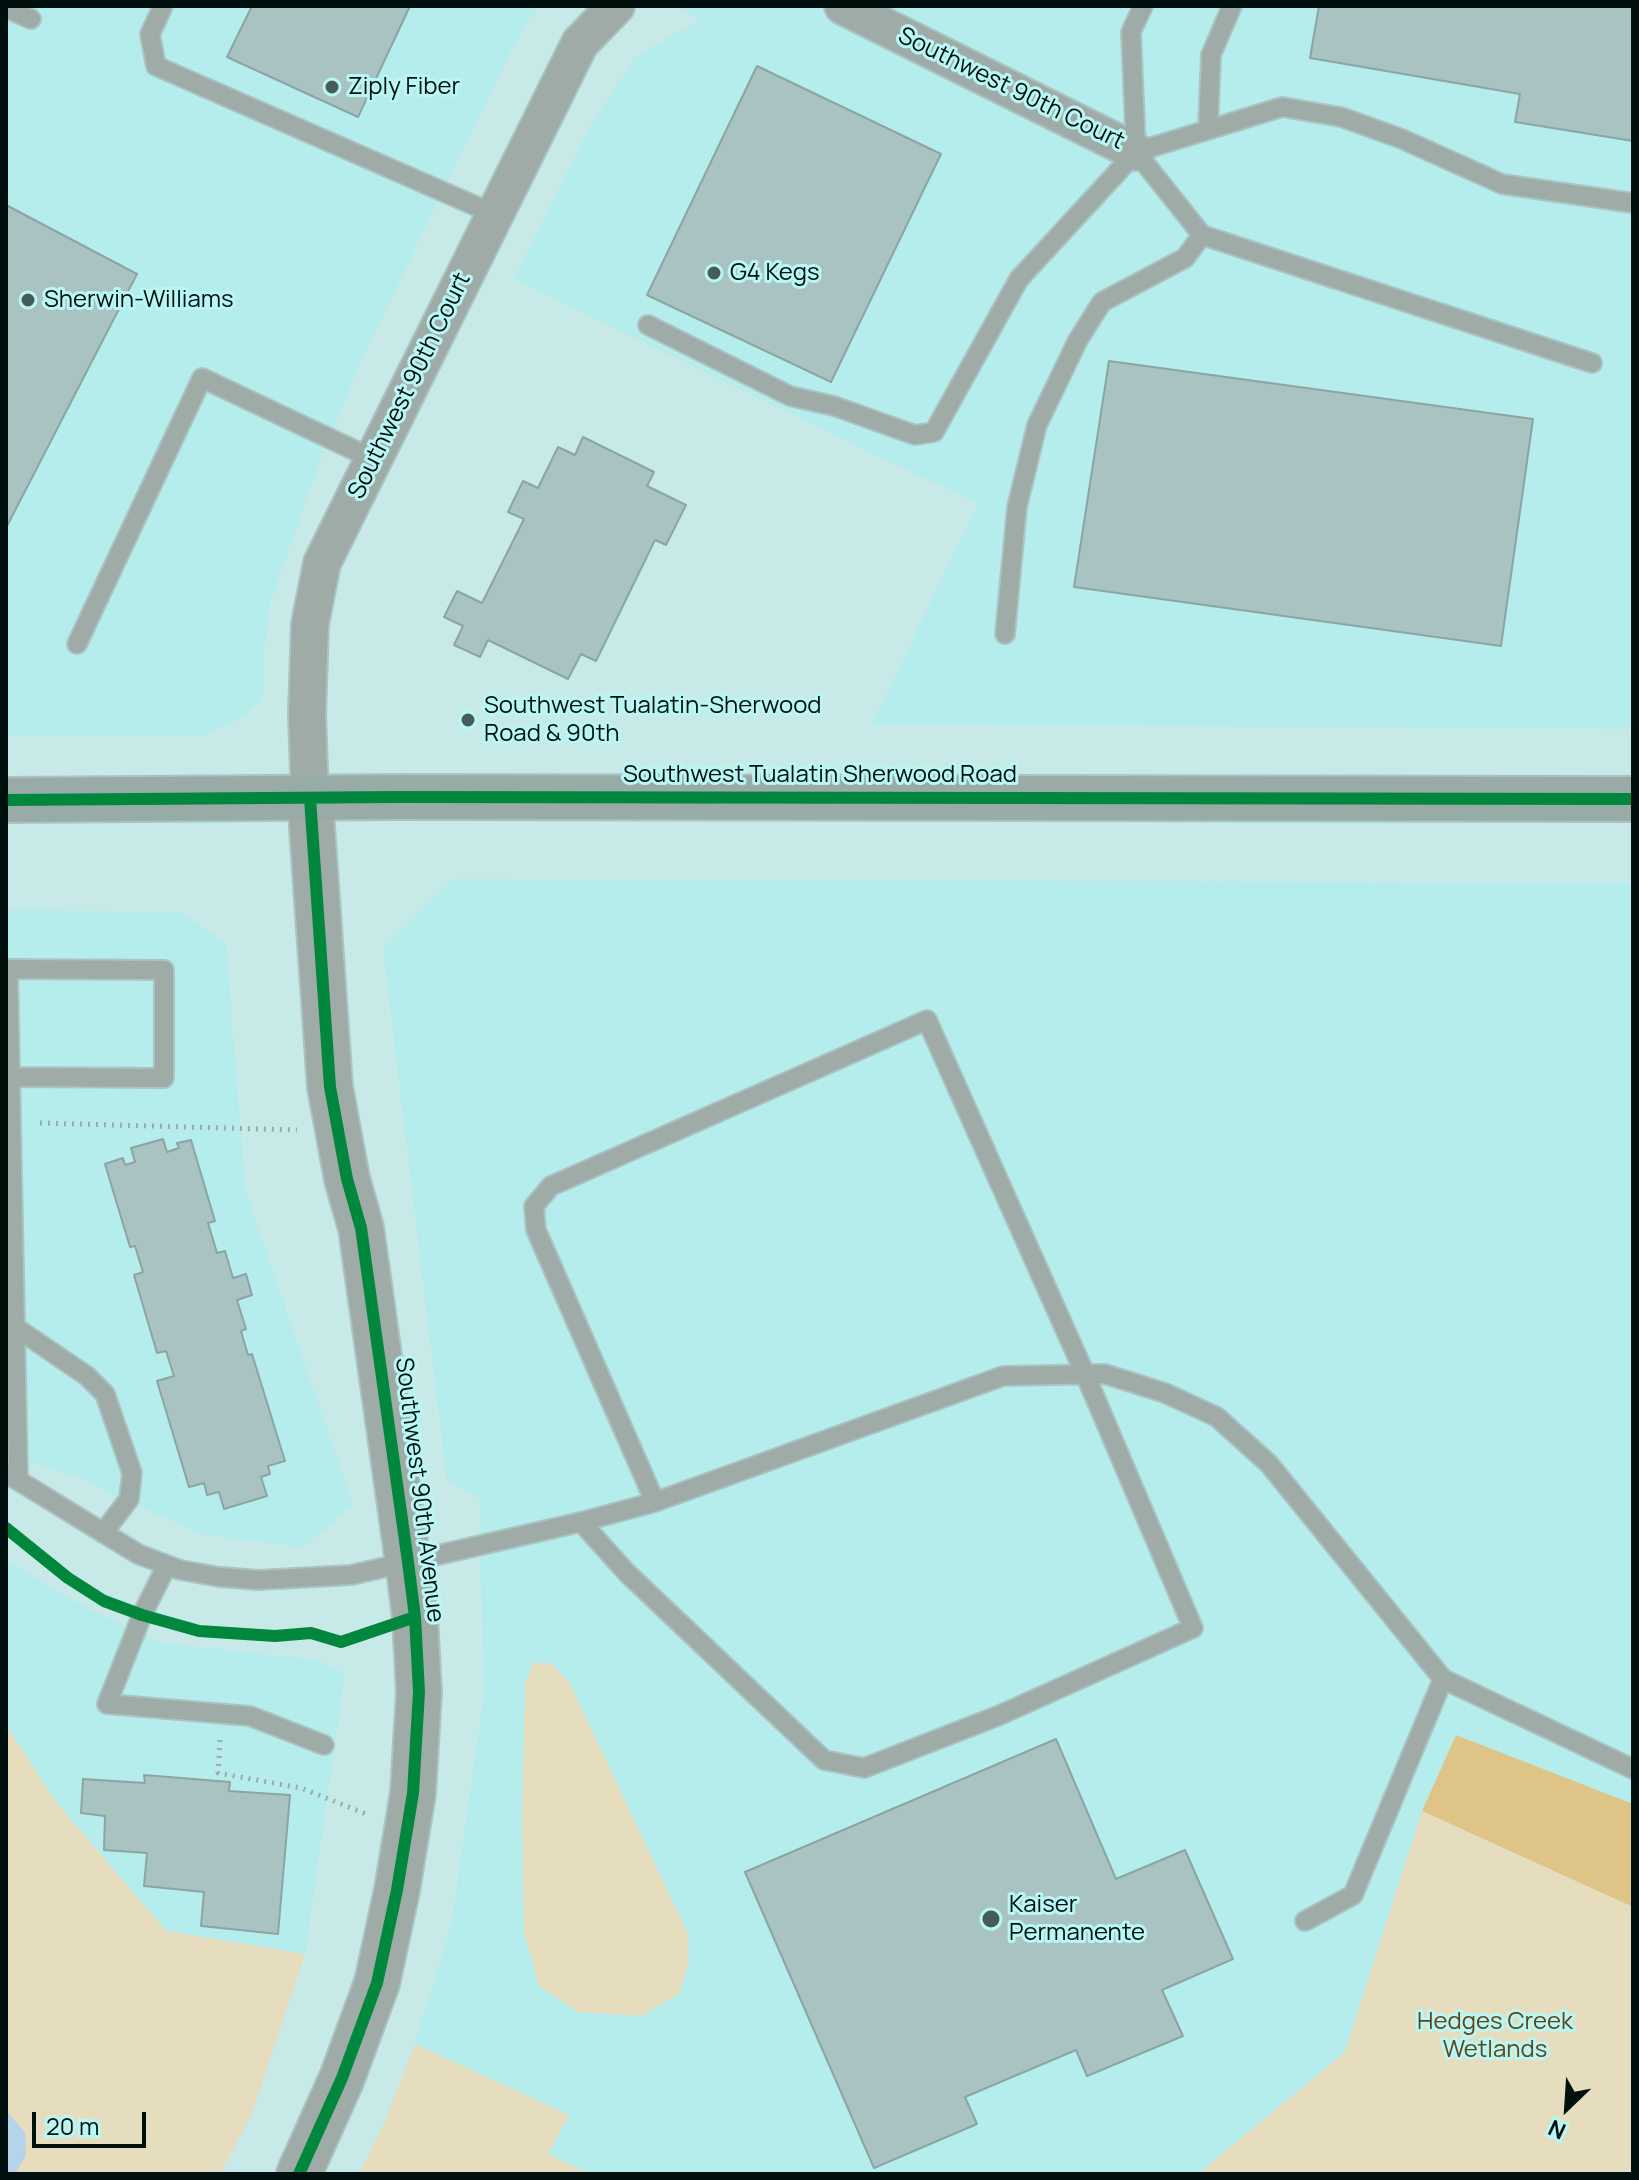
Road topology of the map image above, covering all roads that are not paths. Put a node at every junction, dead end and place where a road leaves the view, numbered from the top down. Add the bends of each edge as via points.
1 (163, 6) edge
2 (616, 6) edge
3 (843, 6) edge
4 (1143, 6) edge
5 (1232, 6) edge
6 (6, 8) edge
7 (31, 19) dead end
8 (1208, 129) junction
9 (1136, 152) junction
10 (1633, 203) edge
11 (494, 214) junction
12 (1202, 235) junction
13 (648, 325) dead end
14 (1592, 363) dead end
15 (373, 459) junction
16 (1005, 634) dead end
17 (77, 644) dead end
18 (310, 798) junction
19 (1633, 799) edge
20 (6, 800) edge
21 (11, 1077) junction
22 (15, 1327) junction
23 (1085, 1374) junction
24 (12, 1476) edge
25 (655, 1502) junction
26 (581, 1522) junction
27 (103, 1533) junction
28 (408, 1562) junction
29 (167, 1565) junction
30 (1443, 1679) junction
31 (324, 1745) dead end
32 (1633, 1769) edge
33 (1305, 1921) dead end
34 (299, 2174) edge

1 - 11 lane via 150,34 156,66
2 - 11 street, Southwest 90th Court via 580,43
3 - 9 street, Southwest 90th Court
4 - 9 lane via 1131,32
5 - 8 lane via 1211,55
6 - 7 lane
8 - 9 lane
8 - 10 lane via 1282,107 1341,117 1502,184
9 - 12 lane
9 - 13 lane via 1019,279 934,432 915,435 790,396
11 - 15 street, Southwest 90th Court
12 - 14 lane
12 - 16 lane via 1185,258 1102,302 1078,340 1037,425 1017,507
15 - 17 lane via 202,378
15 - 18 street, Southwest 90th Court via 322,563 310,624
18 - 19 highway, Southwest Tualatin Sherwood Road
18 - 20 highway, Southwest Tualatin Sherwood Road
18 - 28 street, Southwest 90th Avenue via 330,1087 361,1228
21 - 21 lane via 8,969 164,970 164,1078
21 - 22 lane
22 - 24 lane
22 - 27 lane via 105,1394 132,1473 129,1499
23 - 25 lane via 1003,1376
23 - 25 lane via 927,1020 551,1186 534,1206 536,1230
23 - 26 lane via 1193,1628 1000,1715 864,1768 824,1760 627,1573
23 - 30 lane via 1105,1374 1165,1393 1217,1417 1269,1464
24 - 27 lane
25 - 26 lane
26 - 28 lane
27 - 29 lane
28 - 29 lane via 351,1575 258,1580
28 - 34 street, Southwest 90th Avenue via 419,1692 407,1830 377,1983
29 - 31 lane via 107,1704 250,1716
30 - 32 lane
30 - 33 lane via 1353,1895

